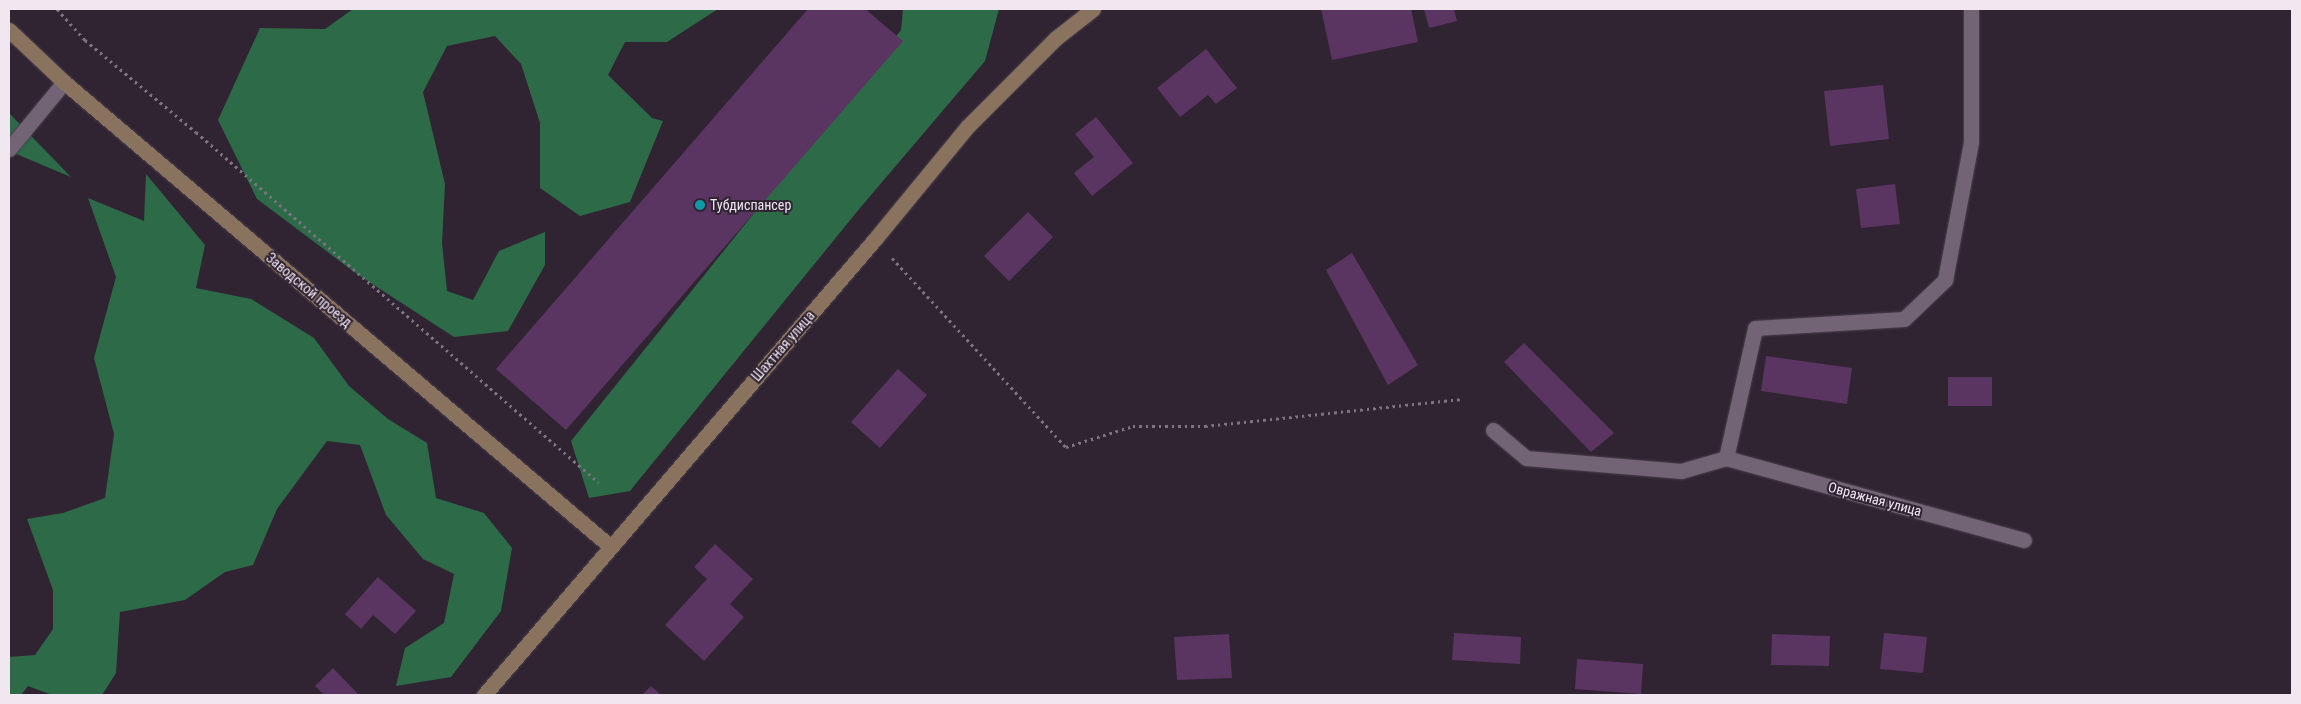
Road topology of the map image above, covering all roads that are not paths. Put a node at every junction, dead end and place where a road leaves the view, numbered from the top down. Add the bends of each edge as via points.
1 (1093, 9) edge
2 (1971, 9) edge
3 (9, 30) edge
4 (64, 82) junction
5 (9, 149) edge
6 (1493, 430) dead end
7 (1726, 458) junction
8 (2024, 540) dead end
9 (611, 547) junction
10 (484, 695) edge

1 - 9 main road, Шахтная улица via 1056,38 967,127 875,240
2 - 7 street via 1971,142 1945,280 1904,319 1755,328
3 - 4 main road, Заводской проезд
4 - 5 street
4 - 9 main road, Заводской проезд
6 - 7 street via 1526,458 1681,471
7 - 8 street, Овражная улица
9 - 10 main road, Шахтная улица

